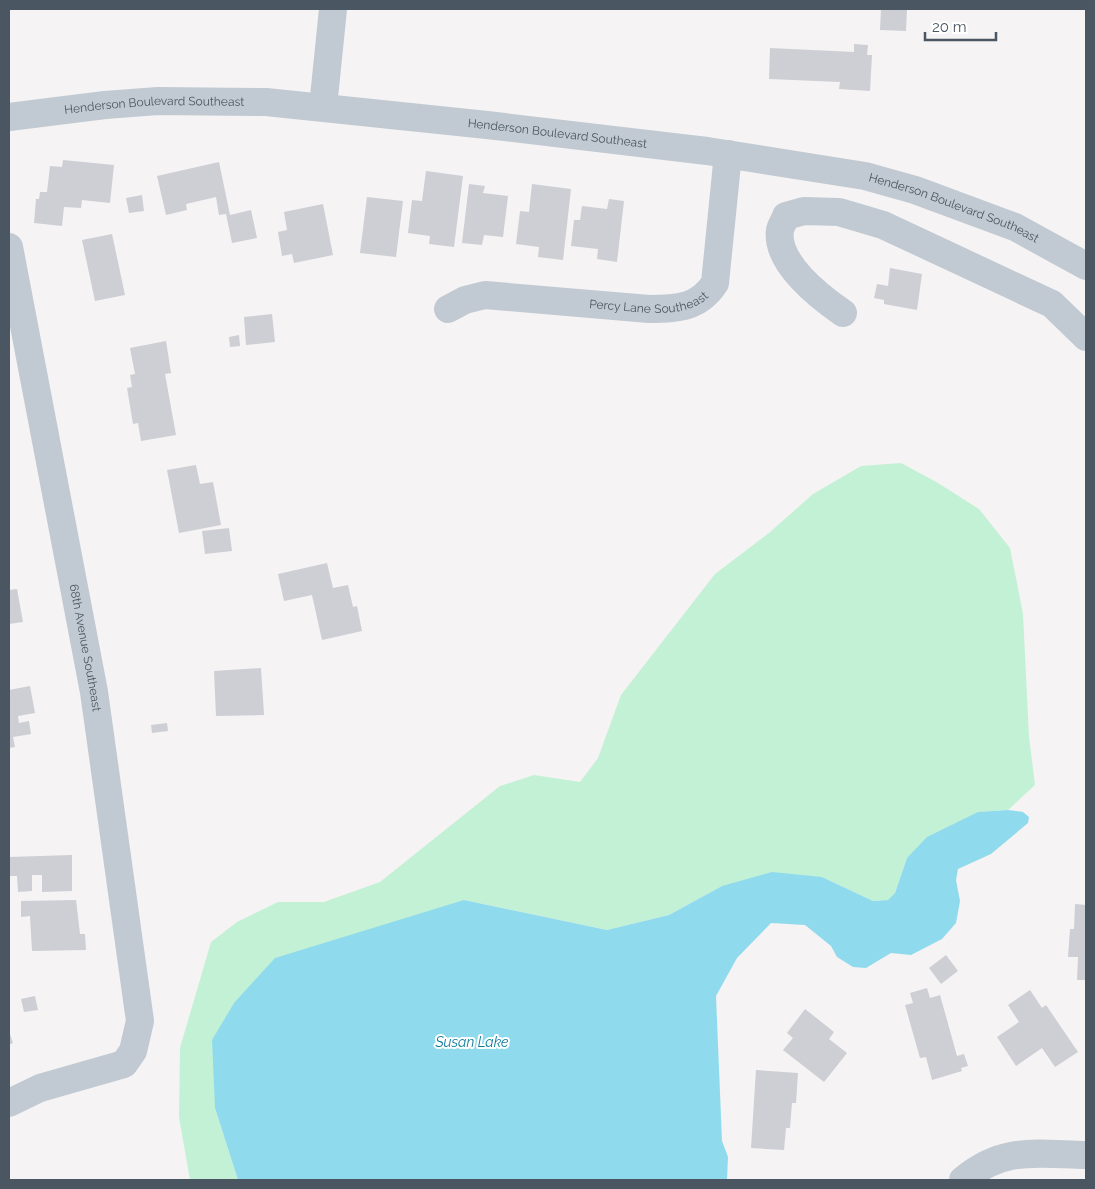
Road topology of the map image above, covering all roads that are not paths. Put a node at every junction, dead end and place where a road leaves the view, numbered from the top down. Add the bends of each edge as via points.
1 (333, 9) edge
2 (323, 107) junction
3 (9, 117) edge
4 (728, 154) junction
5 (9, 247) edge
6 (1086, 266) edge
7 (448, 309) dead end
8 (843, 313) dead end
9 (1086, 337) edge
10 (19, 362) edge
11 (9, 1103) edge
12 (1086, 1155) edge
13 (962, 1180) edge

1 - 2 street
2 - 3 street, Henderson Boulevard Southeast via 266,102 158,101
2 - 4 street, Henderson Boulevard Southeast
4 - 6 street, Henderson Boulevard Southeast via 865,176 915,190 1015,227
4 - 7 street, Percy Lane Southeast via 715,283 707,295 692,304 673,309 648,309 485,295
5 - 10 street, 68th Avenue Southeast
8 - 9 street via 821,298 798,275 783,248 780,230 786,216 804,211 839,212 883,225 1052,304
10 - 11 street, 68th Avenue Southeast via 94,692 140,1021 133,1051 124,1064 40,1088
12 - 13 street via 1010,1155 991,1160

